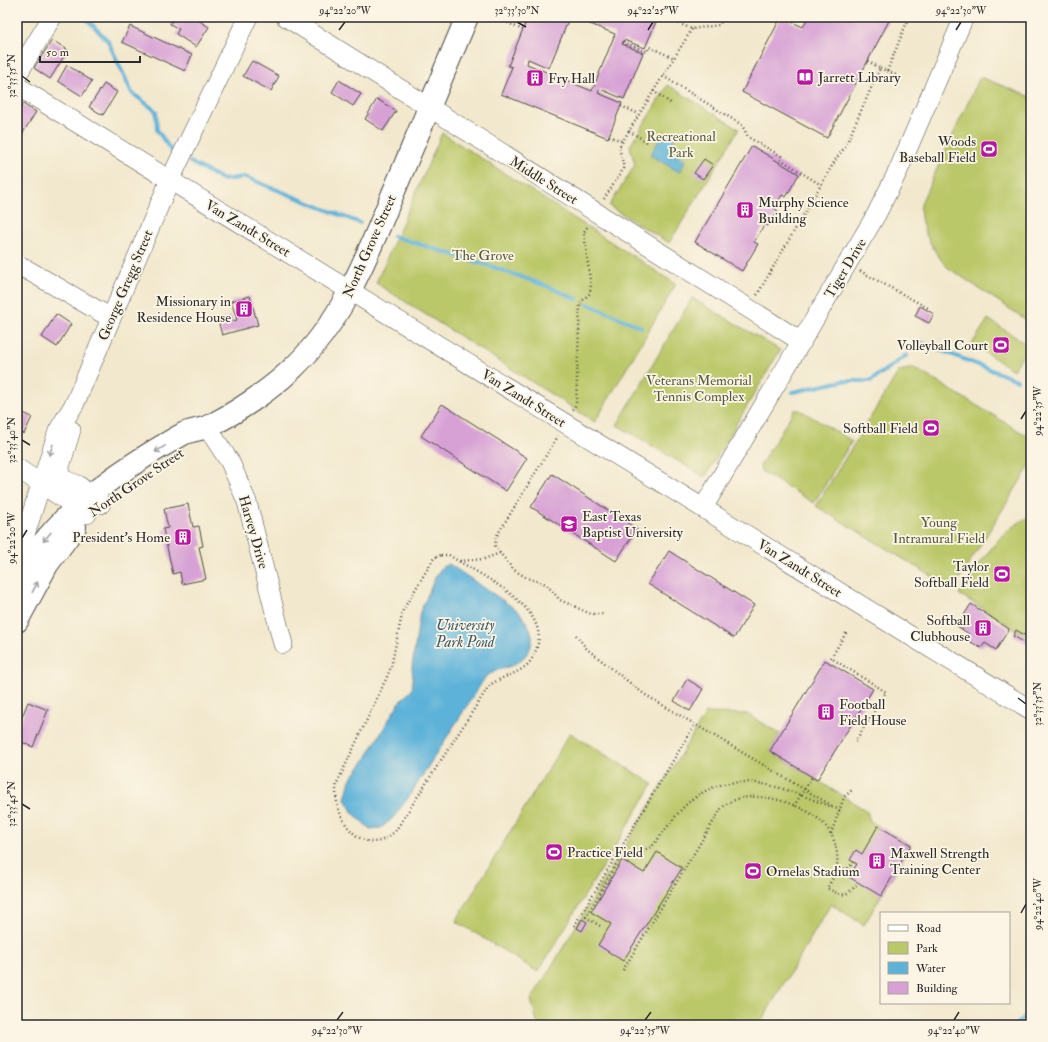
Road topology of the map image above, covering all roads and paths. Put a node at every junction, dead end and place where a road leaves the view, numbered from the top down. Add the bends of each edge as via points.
1 (52, 17) edge
2 (248, 17) edge
3 (286, 17) edge
4 (467, 17) edge
5 (664, 17) edge
6 (724, 17) edge
7 (909, 17) edge
8 (964, 17) edge
9 (504, 22) dead end
10 (523, 30) dead end
11 (623, 42) dead end
12 (674, 58) dead end
13 (868, 61) dead end
14 (880, 68) junction
15 (887, 71) junction
16 (17, 75) edge
17 (896, 75) dead end
18 (663, 76) dead end
19 (17, 86) edge
20 (653, 91) dead end
21 (672, 104) dead end
22 (621, 106) dead end
23 (429, 108) junction
24 (639, 114) dead end
25 (629, 131) dead end
26 (609, 136) dead end
27 (622, 142) dead end
28 (648, 144) dead end
29 (170, 180) junction
30 (821, 185) junction
31 (17, 264) edge
32 (848, 265) junction
33 (352, 291) junction
34 (928, 308) dead end
35 (748, 309) junction
36 (111, 318) junction
37 (802, 342) junction
38 (566, 423) junction
39 (207, 427) junction
40 (17, 468) edge
41 (48, 480) junction
42 (89, 505) junction
43 (703, 508) junction
44 (500, 553) junction
45 (17, 560) edge
46 (460, 561) junction
47 (17, 582) edge
48 (604, 614) dead end
49 (17, 621) edge
50 (846, 633) dead end
51 (576, 635) dead end
52 (283, 644) dead end
53 (1031, 710) edge
54 (695, 724) junction
55 (855, 742) dead end
56 (812, 777) dead end
57 (804, 789) junction
58 (852, 790) dead end
59 (800, 796) junction
60 (794, 806) junction
61 (840, 810) junction
62 (831, 834) junction
63 (854, 862) dead end
64 (836, 868) junction
65 (858, 883) dead end
66 (574, 926) dead end
67 (600, 926) dead end
68 (624, 970) dead end

1 - 16 street
2 - 29 street, George Gregg Street
3 - 23 street, Middle Street
4 - 23 main road, North Grove Street
5 - 6 path via 692,29 720,25
7 - 15 path
8 - 32 street, Tiger Drive via 892,183
9 - 10 path
11 - 12 path via 647,52 649,47
13 - 14 path
14 - 15 path
14 - 30 path via 846,147
15 - 17 path
18 - 30 path via 742,125 748,137 781,156 780,159
19 - 29 street, Van Zandt Street
20 - 21 path
22 - 24 path
23 - 33 main road, North Grove Street
23 - 35 street, Middle Street
25 - 28 path
26 - 27 path
29 - 33 street, Van Zandt Street
29 - 36 street, George Gregg Street
30 - 35 path
31 - 36 street
32 - 34 path
32 - 37 street, Tiger Drive
33 - 38 street, Van Zandt Street
33 - 39 main road, North Grove Street via 325,333 290,370 265,390
35 - 37 street, Middle Street
36 - 41 street, George Gregg Street via 75,403 70,435
37 - 43 street, Tiger Drive
38 - 43 street, Van Zandt Street
38 - 44 path via 496,537 495,546
39 - 42 main road, North Grove Street via 186,433 110,480
39 - 52 street, Harvey Drive via 230,462 247,502
40 - 41 street
41 - 42 street via 78,485
41 - 45 street
42 -> 47 main road, North Grove Street via 46,539
49 -> 42 main road, North Grove Street via 57,550
43 - 53 street, Van Zandt Street
44 - 46 path via 484,559
44 - 48 path via 514,570 527,578 546,584 560,600 591,614
46 - 46 path via 523,604 537,624 538,642 530,663 522,670 496,680 489,686 396,830 384,841 372,842 356,835 342,819 335,799 337,783 386,679 403,610 411,594 434,558 449,555
50 - 55 path via 831,658 886,692
51 - 54 path via 587,649 644,694
54 - 57 path
54 - 66 path
56 - 57 path
57 - 59 path
57 - 61 path
58 - 61 path via 844,797
59 - 60 path
59 - 61 path
59 - 67 path via 772,786 738,781 715,787 692,799 651,847 620,858 586,917
60 - 62 path via 817,818
60 - 68 path via 770,797 744,798 725,805
61 - 62 path
62 - 64 path via 835,844
63 - 64 path via 847,869
64 - 65 path via 827,888 844,895

